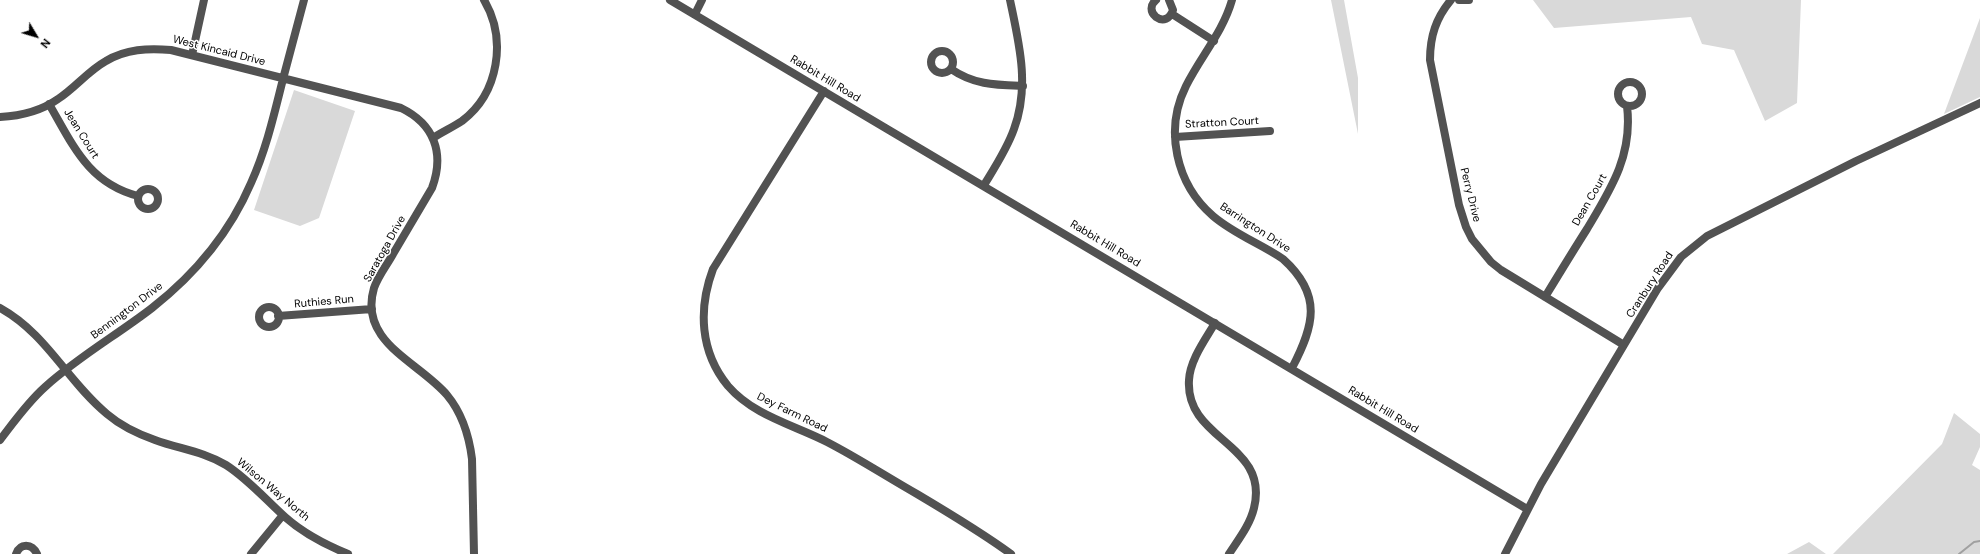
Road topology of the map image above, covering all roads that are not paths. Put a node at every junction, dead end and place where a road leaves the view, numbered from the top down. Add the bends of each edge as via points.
1 (204, 0) edge
2 (304, 0) edge
3 (484, 0) edge
4 (670, 0) edge
5 (702, 0) edge
6 (1010, 0) edge
7 (1156, 0) edge
8 (1169, 0) edge
9 (1232, 0) edge
10 (1451, 0) edge
11 (1459, 0) edge
12 (1468, 0) edge
13 (695, 14) junction
14 (1172, 14) junction
15 (1214, 40) junction
16 (192, 55) junction
17 (951, 69) dead end
18 (283, 79) junction
19 (1023, 86) junction
20 (824, 91) junction
21 (1980, 103) edge
22 (49, 104) junction
23 (1627, 106) dead end
24 (0, 117) edge
25 (1270, 131) dead end
26 (1175, 137) junction
27 (433, 138) junction
28 (984, 185) junction
29 (138, 196) dead end
30 (1545, 297) junction
31 (0, 308) edge
32 (372, 309) junction
33 (278, 316) dead end
34 (1215, 323) junction
35 (1624, 345) junction
36 (1292, 368) junction
37 (66, 370) junction
38 (0, 440) edge
39 (1527, 508) junction
40 (283, 515) junction
41 (16, 554) edge
42 (37, 554) edge
43 (251, 554) edge
44 (348, 554) edge
45 (474, 554) edge
46 (1011, 554) edge
47 (1229, 554) edge
48 (1505, 554) edge

1 - 16 street
2 - 18 street, Bennington Drive
3 - 27 street via 493,19 498,44 491,83 479,104 462,121
4 - 13 street, Rabbit Hill Road
5 - 13 street
6 - 19 street via 1022,63
7 - 14 street via 1152,6 1156,17 1165,19
8 - 14 street via 1173,7
9 - 15 street, Barrington Drive via 1223,25
10 - 30 street, Perry Drive via 1434,26 1430,60 1462,215 1472,239 1491,262
11 - 12 street
13 - 20 street, Rabbit Hill Road
14 - 15 street
15 - 26 street, Barrington Drive via 1181,98 1176,117
16 - 18 street, West Kincaid Drive
16 - 22 street, West Kincaid Drive via 156,48 119,55 95,68
17 - 19 street via 978,83
18 - 27 street, Saratoga Drive via 401,108 419,119
18 - 37 street, Bennington Drive via 269,137 251,184 213,247 179,285 152,308
19 - 28 street via 1019,116 1014,130
20 - 28 street, Rabbit Hill Road
20 - 46 street, Dey Farm Road via 713,269 704,295 703,323 704,337 713,362 728,386 750,406 828,442 981,532
21 - 35 street, Cranbury Road via 1850,164 1694,245 1667,274
22 - 24 street, West Kincaid Drive via 24,114
22 - 29 street, Jean Court via 89,169 110,185
23 - 30 street, Dean Court via 1627,140 1613,184
25 - 26 street, Stratton Court
26 - 36 street, Barrington Drive via 1182,171 1192,192 1203,206 1224,224 1283,259 1305,286 1311,307 1310,329
27 - 32 street, Saratoga Drive via 438,160 436,177 378,280 372,298
28 - 34 street, Rabbit Hill Road
30 - 35 street, Perry Drive
31 - 37 street, Wilson Way North via 33,331
32 - 33 street, Ruthies Run
32 - 45 street, Saratoga Drive via 374,319 388,344 446,394 464,423 472,459
34 - 36 street, Rabbit Hill Road
34 - 47 street via 1194,360 1189,391 1200,419 1238,452 1253,478 1254,509
35 - 39 street, Cranbury Road
36 - 39 street, Rabbit Hill Road
37 - 38 street, Bennington Drive via 31,401
37 - 40 street, Wilson Way North via 89,398 118,422 155,441 199,452 227,466
39 - 48 street, Cranbury Road
40 - 43 street
40 - 44 street, Wilson Way North via 312,536
41 - 42 street via 19,548 26,546 32,547

